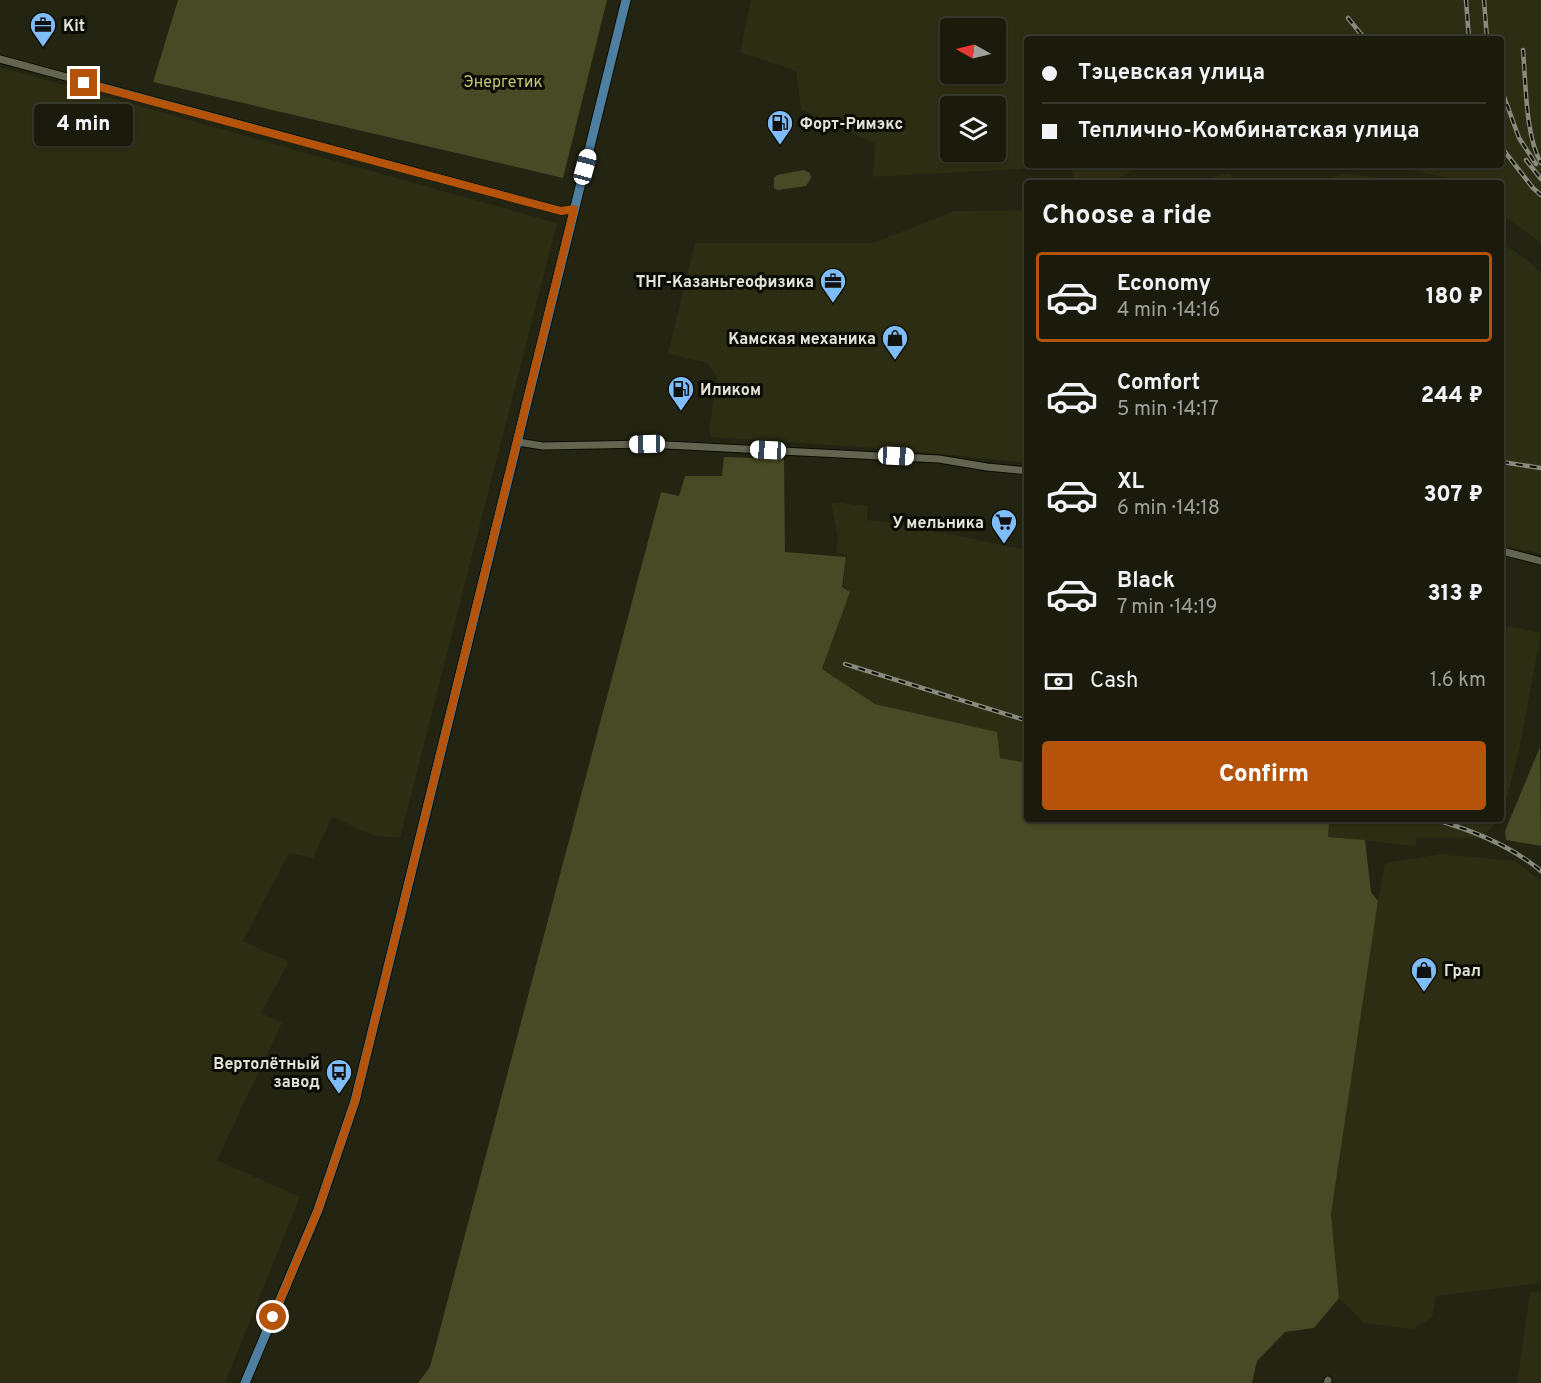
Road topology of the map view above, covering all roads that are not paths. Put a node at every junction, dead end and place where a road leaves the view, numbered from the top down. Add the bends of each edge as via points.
1 (626, 0) edge
2 (0, 59) edge
3 (574, 209) junction
4 (518, 442) junction
5 (1024, 471) edge
6 (1504, 552) edge
7 (1541, 561) edge
8 (244, 1383) edge

1 - 3 main road
2 - 3 street via 561,211
3 - 4 main road
4 - 5 street via 543,446 647,444 939,459
4 - 8 main road via 355,1101 318,1210
6 - 7 street

